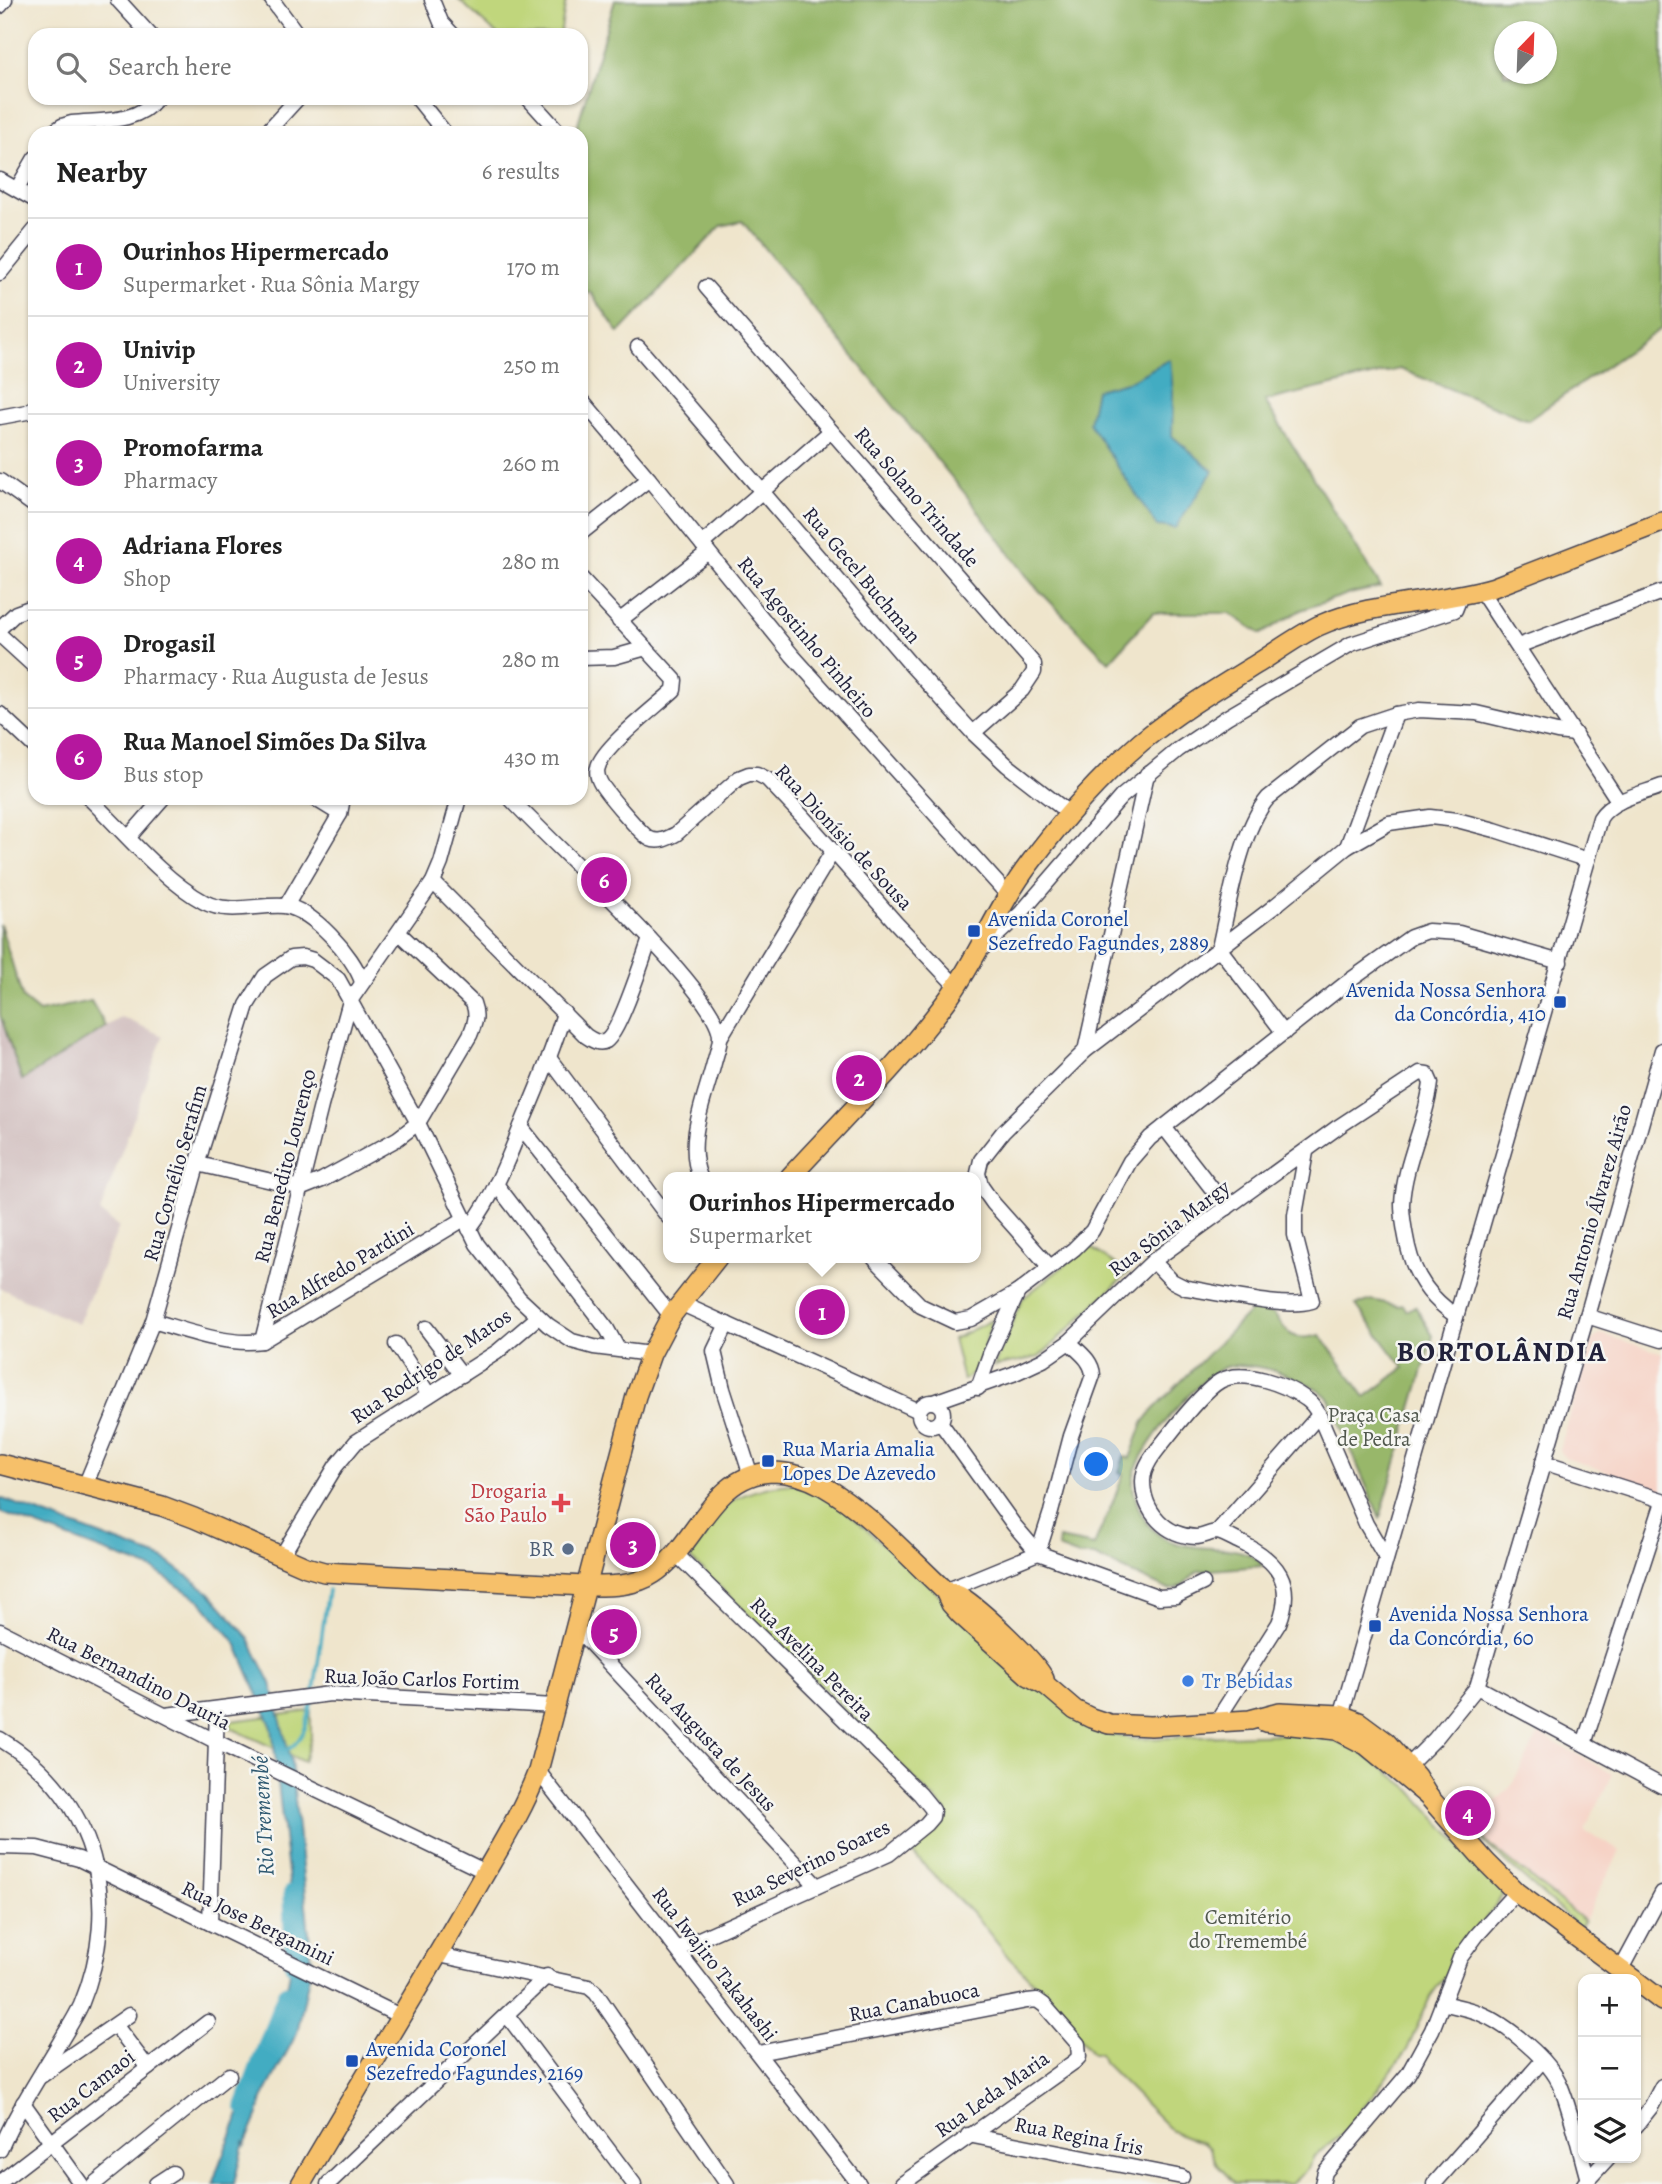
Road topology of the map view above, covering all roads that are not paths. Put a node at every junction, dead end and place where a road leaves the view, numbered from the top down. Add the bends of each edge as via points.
1 (5, 0) edge
2 (118, 0) edge
3 (272, 0) edge
4 (432, 0) edge
5 (0, 6) edge
6 (144, 28) edge
7 (293, 28) edge
8 (447, 28) edge
9 (152, 105) edge
10 (292, 105) edge
11 (423, 105) edge
12 (534, 105) edge
13 (62, 126) edge
14 (272, 126) edge
15 (439, 126) edge
16 (552, 126) edge
17 (28, 170) edge
18 (0, 180) edge
19 (17, 189) junction
20 (28, 196) edge
21 (28, 239) edge
22 (0, 273) edge
23 (706, 287) dead end
24 (638, 347) dead end
25 (588, 407) edge
26 (28, 411) edge
27 (0, 417) edge
28 (831, 431) junction
29 (649, 479) junction
30 (0, 481) edge
31 (764, 492) junction
32 (28, 501) edge
33 (1662, 522) edge
34 (588, 527) edge
35 (705, 548) junction
36 (588, 586) edge
37 (1481, 591) junction
38 (1662, 592) edge
39 (1461, 595) junction
40 (28, 608) edge
41 (619, 621) junction
42 (0, 628) edge
43 (0, 635) edge
44 (1518, 646) junction
45 (646, 648) junction
46 (588, 658) edge
47 (28, 661) edge
48 (0, 714) edge
49 (1396, 714) junction
50 (973, 733) junction
51 (1575, 734) junction
52 (28, 740) edge
53 (1147, 774) junction
54 (1662, 786) edge
55 (1619, 802) junction
56 (96, 805) edge
57 (157, 805) edge
58 (325, 805) edge
59 (342, 805) edge
60 (456, 805) edge
61 (517, 805) edge
62 (340, 814) junction
63 (1070, 814) junction
64 (130, 837) junction
65 (1347, 847) junction
66 (833, 851) junction
67 (1588, 860) junction
68 (433, 882) junction
69 (1008, 895) junction
70 (286, 906) junction
71 (399, 933) junction
72 (650, 939) junction
73 (1219, 948) junction
74 (975, 953) junction
75 (1559, 962) junction
76 (362, 982) junction
77 (956, 986) junction
78 (350, 1001) junction
79 (564, 1013) junction
80 (1284, 1033) junction
81 (721, 1036) junction
82 (1662, 1050) edge
83 (1085, 1051) junction
84 (549, 1058) junction
85 (418, 1123) junction
86 (521, 1127) junction
87 (1164, 1127) junction
88 (1306, 1152) junction
89 (198, 1164) junction
90 (697, 1172) edge
91 (798, 1172) edge
92 (978, 1172) edge
93 (496, 1184) junction
94 (981, 1186) edge
95 (302, 1188) junction
96 (1227, 1208) junction
97 (663, 1210) edge
98 (466, 1224) junction
99 (1153, 1261) junction
100 (707, 1263) edge
101 (879, 1263) edge
102 (1049, 1266) junction
103 (1018, 1292) junction
104 (676, 1310) junction
105 (1456, 1316) junction
106 (1587, 1316) junction
107 (538, 1317) junction
108 (153, 1321) junction
109 (727, 1324) junction
110 (426, 1328) dead end
111 (1662, 1340) edge
112 (262, 1341) junction
113 (1069, 1342) junction
114 (396, 1344) dead end
115 (618, 1349) junction
116 (651, 1354) junction
117 (462, 1375) junction
118 (978, 1388) junction
119 (429, 1395) junction
120 (934, 1402) junction
121 (919, 1410) junction
122 (1320, 1415) junction
123 (940, 1422) junction
124 (1543, 1462) junction
125 (0, 1464) edge
126 (751, 1476) junction
127 (85, 1486) junction
128 (1662, 1500) edge
129 (1662, 1505) edge
130 (1217, 1532) junction
131 (675, 1553) junction
132 (1038, 1553) junction
133 (281, 1557) junction
134 (1386, 1559) junction
135 (1203, 1583) dead end
136 (585, 1586) junction
137 (945, 1591) junction
138 (576, 1627) junction
139 (0, 1631) edge
140 (1477, 1687) junction
141 (555, 1706) junction
142 (222, 1709) junction
143 (163, 1715) junction
144 (1216, 1722) junction
145 (1339, 1723) junction
146 (0, 1739) edge
147 (217, 1742) junction
148 (1584, 1744) junction
149 (1408, 1766) junction
150 (538, 1771) junction
151 (1662, 1786) edge
152 (920, 1794) joint
153 (1427, 1796) junction
154 (0, 1847) edge
155 (98, 1869) junction
156 (486, 1872) junction
157 (817, 1886) junction
158 (1517, 1892) junction
159 (1662, 1893) edge
160 (210, 1923) junction
161 (677, 1949) junction
162 (439, 1955) junction
163 (1626, 1974) edge
164 (1631, 1974) edge
165 (547, 1976) junction
166 (1641, 1985) edge
167 (1662, 2001) edge
168 (1442, 2003) junction
169 (129, 2015) dead end
170 (507, 2015) junction
171 (400, 2016) junction
172 (208, 2022) dead end
173 (116, 2026) junction
174 (1066, 2030) joint
175 (758, 2053) junction
176 (1543, 2060) junction
177 (148, 2068) junction
178 (229, 2076) dead end
179 (39, 2078) junction
180 (1662, 2086) edge
181 (23, 2103) junction
182 (1641, 2120) edge
183 (968, 2135) junction
184 (53, 2142) junction
185 (0, 2150) edge
186 (1603, 2163) edge
187 (173, 2173) dead end
188 (1182, 2177) dead end
189 (305, 2178) edge
190 (332, 2181) edge
191 (0, 2182) edge
192 (630, 2182) edge
193 (1586, 2182) edge
194 (80, 2184) edge
195 (94, 2184) edge
196 (156, 2184) edge
197 (727, 2184) edge
198 (859, 2184) edge
199 (902, 2184) edge
200 (1322, 2184) edge
201 (1434, 2184) edge

1 - 5 street
2 - 6 street
3 - 7 street
4 - 8 street
9 - 13 street via 136,116
10 - 14 street
11 - 15 street
12 - 16 street
17 - 19 street
18 - 19 street
19 - 20 street
21 - 22 street
23 - 28 street, Rua Solano Trindade
24 - 31 street, Rua Gecel Buchman
25 - 29 street, Rua Agostinho Pinheiro
26 - 27 street
28 - 31 street
28 - 50 street, Rua Solano Trindade via 1034,664 1022,690
29 - 34 street
29 - 35 street, Rua Agostinho Pinheiro
30 - 32 street
31 - 35 street
31 - 50 street, Rua Gecel Buchman
33 - 37 main road
35 - 41 street
35 - 69 street, Rua Agostinho Pinheiro via 800,665
36 - 41 street
37 - 39 main road
37 - 44 street
38 - 44 street
39 - 53 street via 1455,610 1334,653 1227,717
39 - 63 main road via 1381,606 1316,627 1140,743
40 - 42 street via 16,612
41 - 45 street
43 - 47 street
44 - 51 street
45 - 46 street via 614,657
45 - 66 street, Rua Dionísio de Sousa via 675,680 674,690 598,765 604,789 642,831 650,839 665,840 739,778 757,774 767,779
48 - 52 street
49 - 51 street via 1419,710 1476,713
49 - 65 street
49 - 73 street via 1360,726 1342,738 1260,808 1244,848
50 - 63 street, Rua Gecel Buchman
51 - 55 street
53 - 74 street via 1121,797 1002,933
53 - 83 street
54 - 55 street
55 - 67 street via 1600,818
56 - 64 street
57 - 64 street
58 - 62 street
59 - 62 street
60 - 68 street, Rua Benedito Lourenço
61 - 72 street
62 - 70 street
63 - 69 main road
64 - 70 street via 173,880 208,904
65 - 67 street via 1389,823 1430,817 1495,830
65 - 73 street
66 - 77 street, Rua Dionísio de Sousa
66 - 81 street
67 - 75 street
68 - 71 street, Rua Benedito Lourenço
68 - 79 street
69 - 74 main road
70 - 76 street via 309,918 343,949
71 - 76 street, Rua Benedito Lourenço
71 - 85 street via 473,1003 476,1012 470,1035
72 - 79 street via 615,1029 605,1042 586,1036
72 - 81 street via 700,995
73 - 80 street
73 - 83 street
74 - 77 main road
75 - 80 street via 1459,933 1428,931 1379,959
75 - 105 street
76 - 78 street, Rua Benedito Lourenço
77 - 91 main road via 925,1030
78 - 85 street, Rua Cornélio Serafim
78 - 89 street, Rua Cornélio Serafim via 338,979 313,960 290,958 265,976 247,1005
78 - 95 street, Rua Benedito Lourenço
79 - 84 street
80 - 87 street
81 - 90 street via 694,1147
82 - 106 street, Rua Antonio Álvarez Airão
83 - 92 street via 1003,1132 981,1160
84 - 86 street
84 - 97 street
85 - 95 street via 397,1139
85 - 98 street, Rua Cornélio Serafim
86 - 93 street
86 - 104 street
87 - 96 street
87 - 102 street via 1130,1161 1092,1231
88 - 96 street, Rua Sônia Margy
88 - 99 street via 1295,1235 1312,1301 1292,1304 1186,1287 1172,1282
88 - 105 street, Rua Sônia Margy via 1418,1074 1424,1072 1430,1078 1402,1204 1404,1228 1420,1281
89 - 95 street
89 - 108 street, Rua Cornélio Serafim
93 - 98 street
93 - 115 street
94 - 102 street
95 - 112 street, Rua Benedito Lourenço
96 - 99 street, Rua Sônia Margy
98 - 107 street, Rua Cornélio Serafim via 507,1284
98 - 112 street, Rua Alfredo Pardini
99 - 113 street, Rua Sônia Margy
100 - 104 main road
101 - 103 street via 921,1306 955,1322 971,1319
102 - 103 street
103 - 118 street
104 - 109 street
104 - 116 main road
105 - 134 street
106 - 111 street
106 - 124 street, Rua Antonio Álvarez Airão
107 - 115 street, Rua Cornélio Serafim via 581,1345
107 - 117 street, Rua Rodrigo de Matos
108 - 112 street, Rua Alfredo Pardini via 228,1340
108 - 127 street, Rua Cornélio Serafim
109 - 121 street
109 - 126 street via 713,1351
110 - 117 street
113 - 118 street, Rua Sônia Margy via 1043,1360
113 - 132 street via 1087,1359 1093,1375
114 - 119 street
115 - 116 street, Rua Cornélio Serafim
116 - 136 main road
117 - 119 street, Rua Rodrigo de Matos
118 - 120 street, Rua Sônia Margy
119 - 133 street, Rua Rodrigo de Matos via 347,1451
120 - 121 street, Rua Sônia Margy
120 - 123 street via 943,1411
121 - 123 street via 924,1424
122 - 130 street
122 - 130 street via 1309,1400 1292,1390 1237,1377 1221,1380 1176,1426 1144,1472 1149,1506 1169,1530 1199,1537
122 - 134 street via 1366,1524
123 - 132 street
124 - 128 street
124 - 140 street, Rua Antonio Álvarez Airão
125 - 127 main road
126 - 131 main road via 726,1490
126 - 137 main road via 782,1472 821,1484 869,1520
127 - 133 main road via 173,1510
129 - 148 street
130 - 144 street via 1272,1560 1285,1595 1279,1623
131 - 136 main road via 639,1581
131 - 152 street, Rua Avelina Pereira
132 - 135 street via 1159,1597 1176,1596
132 - 137 street
133 - 136 main road via 306,1567 353,1575
134 - 145 street
136 - 138 main road
137 - 144 main road via 974,1607 1038,1668 1047,1686 1076,1710 1109,1724
138 - 141 main road
138 - 157 street, Rua Augusta de Jesus
139 - 143 street, Rua Bernandino Dauria
140 - 148 street
140 - 149 street, Rua Antonio Álvarez Airão
141 - 142 street, Rua João Carlos Fortim via 330,1694
141 - 150 main road
142 - 143 street, Rua João Carlos Fortim
142 - 147 street
143 - 147 street, Rua Bernandino Dauria
144 - 145 main road via 1280,1712
145 - 149 main road via 1359,1722
145 - 153 main road
146 - 155 street via 59,1790 89,1842
147 - 156 street, Rua Bernandino Dauria
147 - 160 street
148 - 151 street
149 - 153 main road
150 - 156 main road via 514,1826
150 - 161 street, Rua Iwajiro Takahashi
152 - 157 street, Rua Severino Soares via 933,1810 918,1832 889,1854
153 - 158 main road
154 - 155 street, Rua Jose Bergamini via 56,1851
155 - 160 street, Rua Jose Bergamini
155 - 179 street via 96,1962 80,2007
156 - 162 main road
157 - 161 street, Rua Severino Soares
158 - 163 main road
158 - 168 street via 1466,1949
159 - 164 street
160 - 171 street, Rua Jose Bergamini
161 - 175 street, Rua Iwajiro Takahashi
162 - 165 street
162 - 171 main road
165 - 170 street
165 - 197 street via 582,1984 596,1993
166 - 167 main road
168 - 176 street via 1480,2013
168 - 200 street via 1418,2060 1325,2172
169 - 173 street
170 - 190 street
170 - 192 street
171 - 189 main road
172 - 177 street, Rua Camaoi
173 - 177 street
173 - 179 street
174 - 175 street, Rua Canabuoca via 1037,2000
174 - 183 street, Rua Leda Maria via 1080,2051 1074,2062
175 - 198 street, Rua Iwajiro Takahashi
176 - 193 street via 1561,2085
176 - 201 street
177 - 184 street, Rua Camaoi
178 - 195 street
179 - 181 street
180 - 182 street
181 - 184 street
181 - 185 street
183 - 188 street, Rua Regina Íris
183 - 199 street, Rua Leda Maria
184 - 191 street, Rua Camaoi
184 - 194 street
186 - 193 street
187 - 196 street
189 - 190 street

